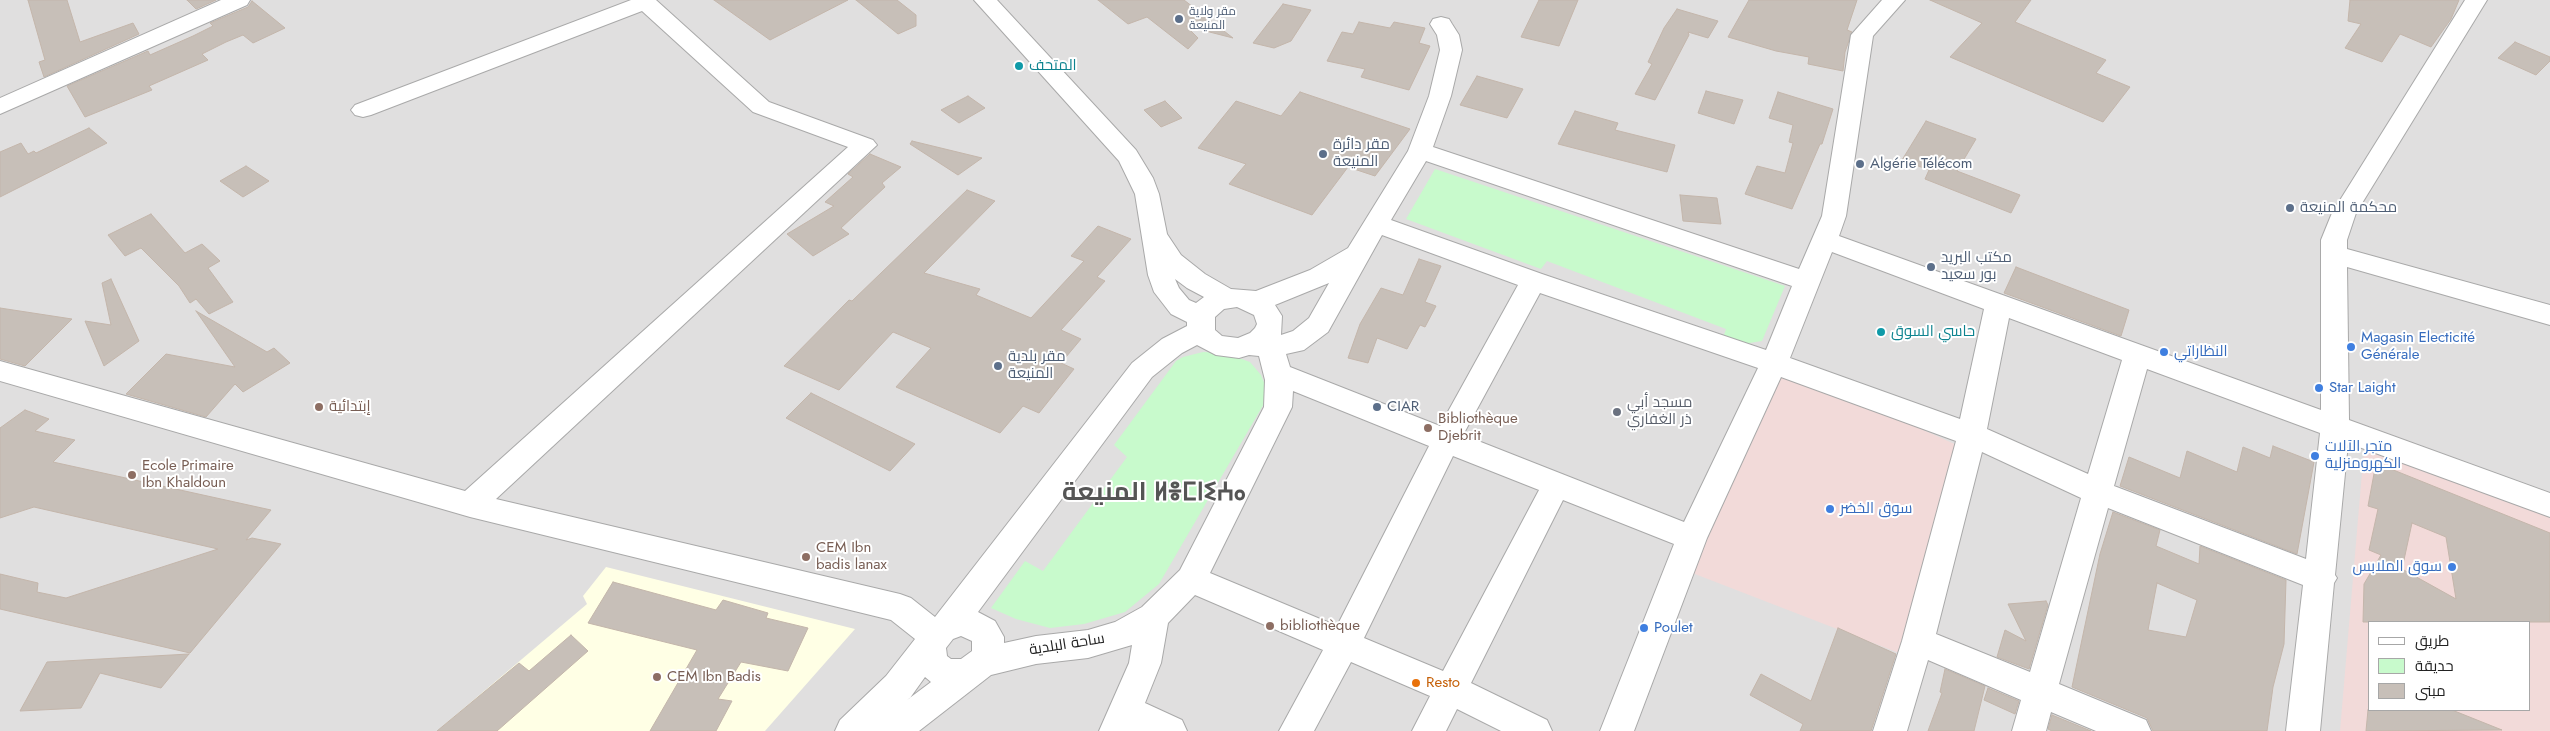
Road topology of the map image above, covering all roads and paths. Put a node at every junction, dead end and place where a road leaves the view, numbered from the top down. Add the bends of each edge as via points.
1 (239, 0) edge
2 (985, 0) edge
3 (1894, 0) edge
4 (2476, 0) edge
5 (644, 1) edge
6 (1441, 24) dead end
7 (0, 107) edge
8 (363, 110) dead end
9 (1420, 151) junction
10 (1377, 224) junction
11 (1154, 235) junction
12 (1824, 240) junction
13 (2334, 254) junction
14 (1357, 255) junction
15 (1533, 281) junction
16 (1807, 281) junction
17 (1227, 298) junction
18 (1255, 302) junction
19 (1998, 304) junction
20 (2550, 315) edge
21 (1201, 325) junction
22 (1266, 350) junction
23 (2137, 354) junction
24 (1774, 363) junction
25 (0, 371) edge
26 (2334, 426) junction
27 (1972, 435) junction
28 (1446, 441) junction
29 (1556, 485) junction
30 (2098, 492) junction
31 (2550, 505) edge
32 (470, 506) junction
33 (1692, 538) junction
34 (2321, 578) junction
35 (1192, 579) junction
36 (1153, 617) junction
37 (938, 635) junction
38 (1918, 641) junction
39 (1344, 644) junction
40 (975, 668) junction
41 (1449, 689) junction
42 (2040, 690) junction
43 (1121, 720) edge
44 (852, 731) edge
45 (893, 731) edge
46 (1170, 731) edge
47 (1296, 731) edge
48 (1429, 731) edge
49 (1535, 731) edge
50 (1618, 731) edge
51 (1890, 731) edge
52 (2029, 731) edge
53 (2134, 731) edge
54 (2304, 731) edge

1 - 7 street
2 - 11 street via 1128,156 1147,194
3 - 12 street via 1862,35 1834,216
4 - 13 street via 2344,213 2334,240
5 - 8 street
5 - 32 street via 761,107 864,145
6 - 9 street via 1448,35 1451,50 1440,96
9 - 10 street
9 - 16 street
10 - 14 street
10 - 15 street
11 - 17 street via 1184,271
11 - 21 street via 1167,292
12 - 16 street
12 - 19 street
13 - 20 street
13 - 26 street
14 - 18 street via 1318,277
14 - 22 street via 1319,325 1294,343
15 - 24 street
15 - 28 street
16 - 24 street
17 - 18 street via 1247,298
17 - 21 street via 1208,307
18 - 22 street via 1269,316
19 - 23 street
19 - 27 street
21 - 22 street via 1207,339 1227,348
21 - 37 street via 1142,370
22 - 28 street
22 - 35 street, ساحة البلدية via 1280,398 1275,416
23 - 26 street
23 - 30 street
24 - 27 street
24 - 33 street
25 - 32 street
26 - 31 street
26 - 34 street
27 - 30 street
27 - 38 street
28 - 29 street
28 - 39 street
29 - 33 street
29 - 41 street
30 - 34 street
30 - 42 street
32 - 37 street via 900,608
33 - 50 street
34 - 54 street
35 - 36 street, ساحة البلدية
35 - 39 street
36 - 40 street, ساحة البلدية via 1104,641 1013,654
36 - 43 street via 1146,662
37 - 40 street via 931,663 937,669 945,674
37 - 40 street via 969,622 984,630 989,646
37 - 44 street via 904,680
38 - 42 street
38 - 51 street
39 - 41 street
39 - 47 street
40 - 45 street
41 - 48 street
41 - 49 street
42 - 52 street
42 - 53 street
43 - 46 street

